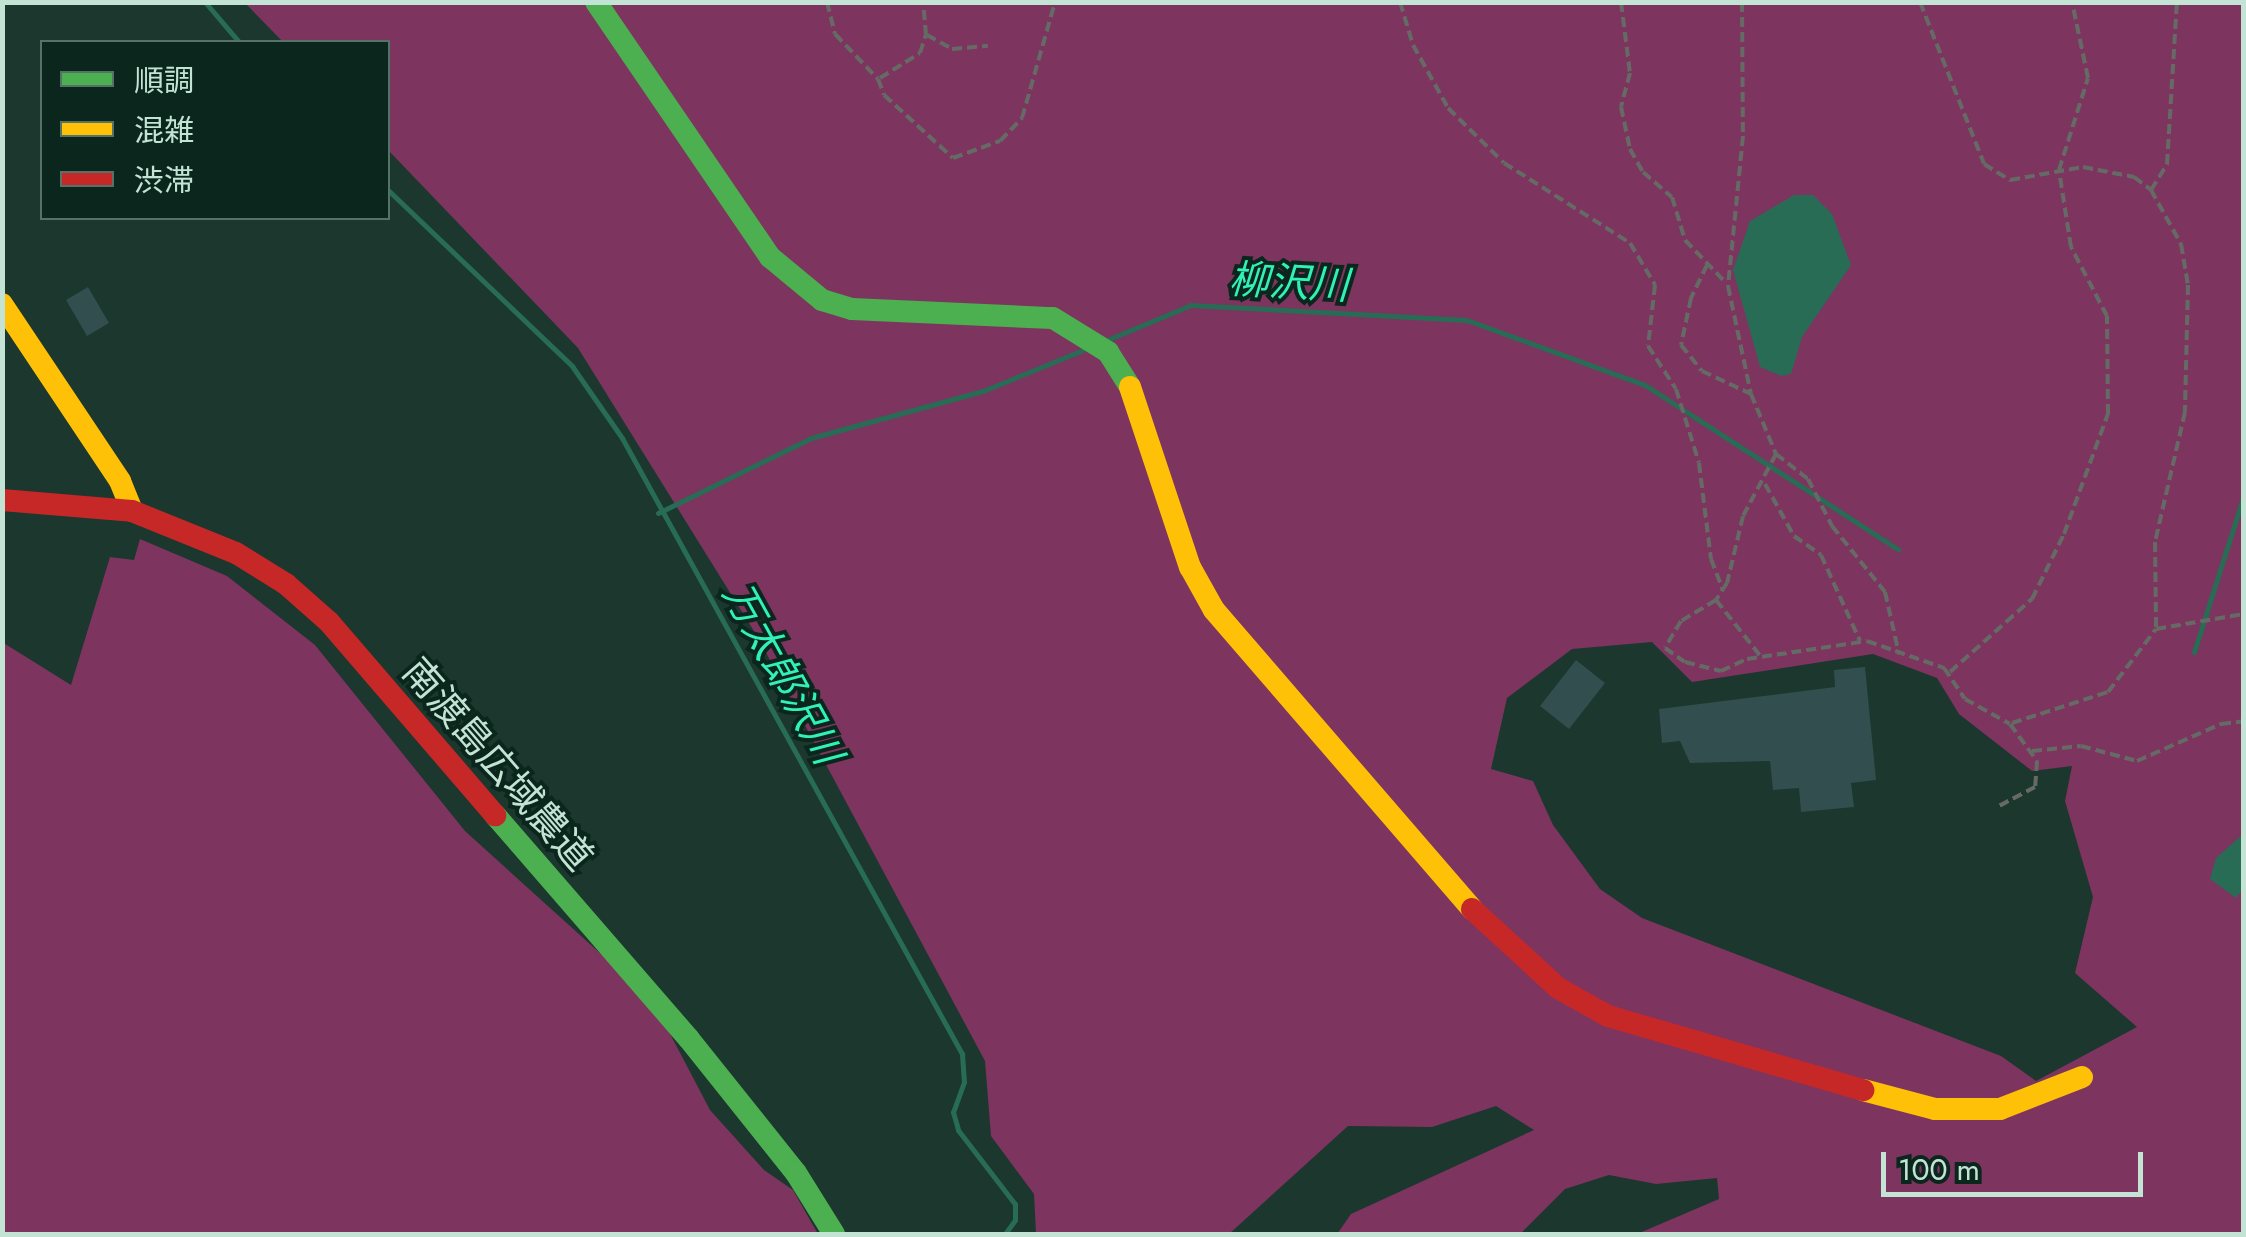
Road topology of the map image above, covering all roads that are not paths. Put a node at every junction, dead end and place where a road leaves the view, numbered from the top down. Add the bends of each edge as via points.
1 (596, 2) edge
2 (2, 304) edge
3 (2, 500) edge
4 (132, 510) junction
5 (2082, 1078) dead end
6 (834, 1234) edge

1 - 5 street via 770,256 822,300 852,309 1053,318 1108,352 1126,376 1185,554 1214,610 1478,916 1558,988 1608,1016 1677,1040 1934,1109 2000,1109
2 - 4 street via 120,481
3 - 4 street, 南渡島広域農道
4 - 6 street, 南渡島広域農道 via 236,553 329,622 689,1038 796,1174

